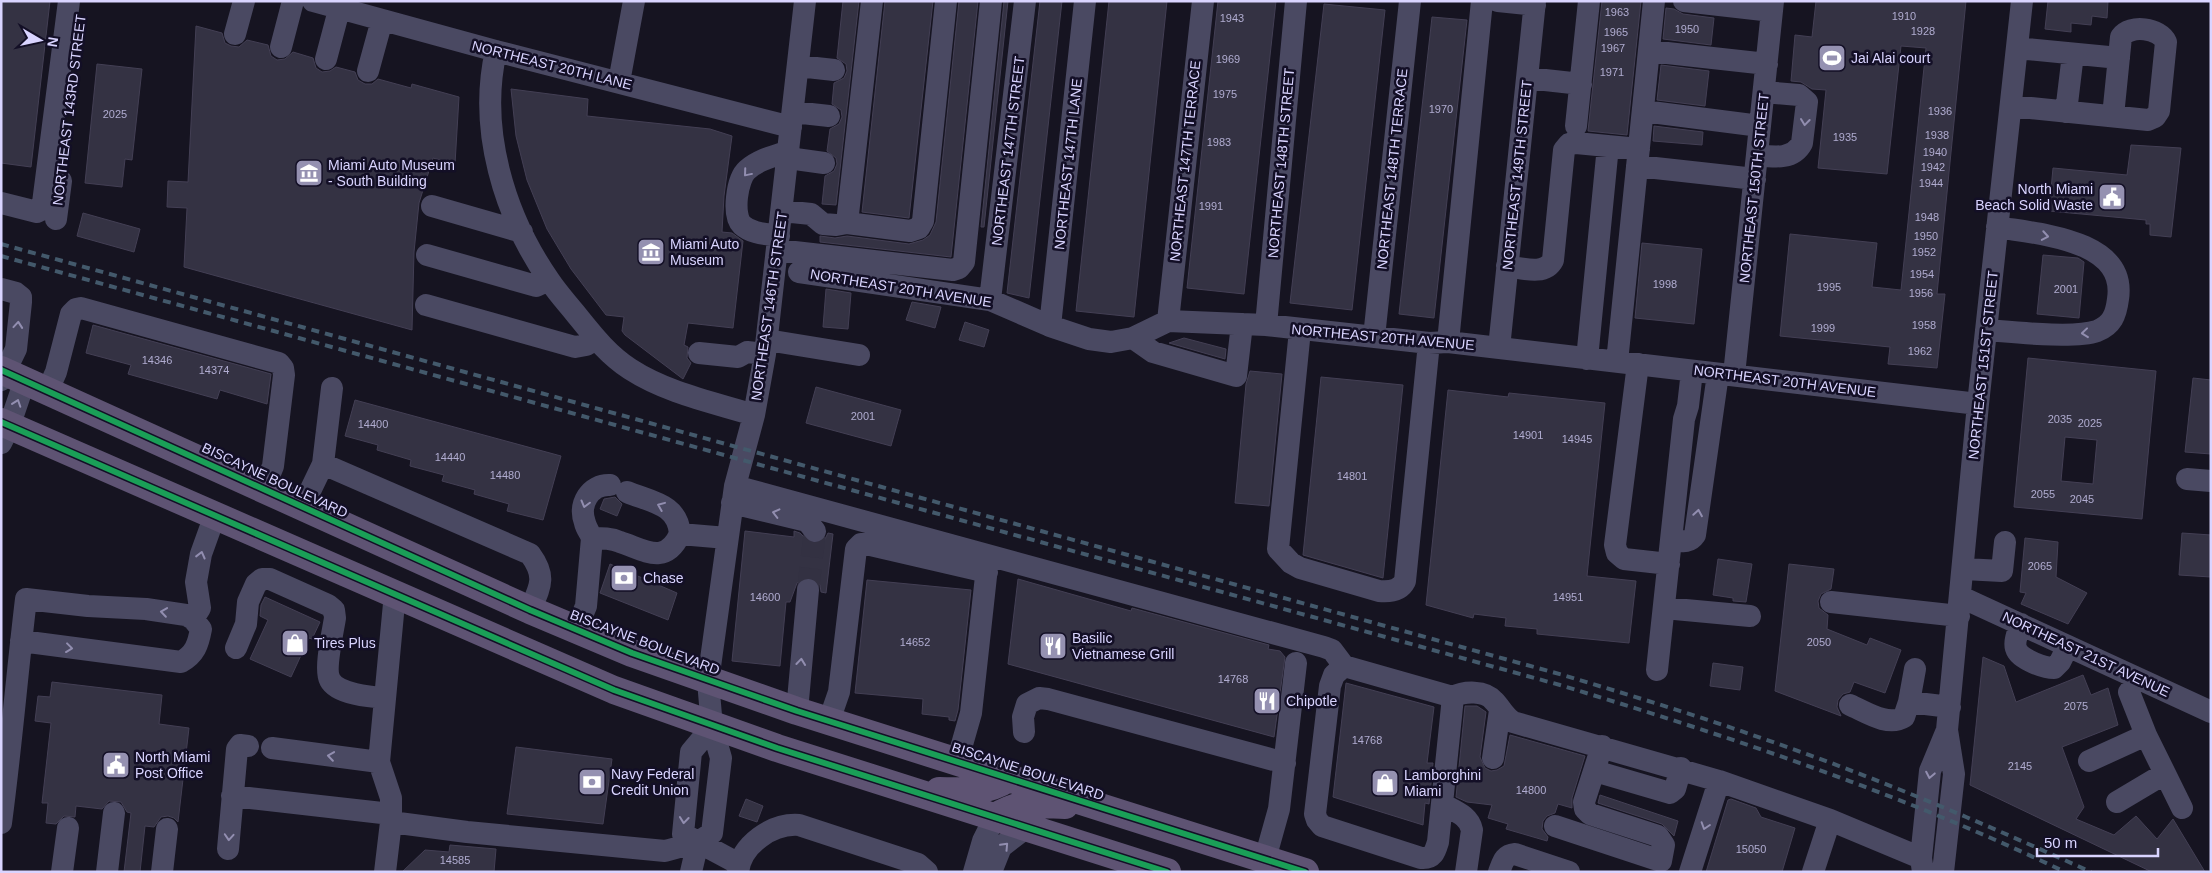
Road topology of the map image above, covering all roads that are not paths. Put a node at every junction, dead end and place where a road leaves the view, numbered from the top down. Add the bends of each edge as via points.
1 (69, 1) edge
2 (81, 1) edge
3 (244, 1) edge
4 (293, 1) edge
5 (314, 1) edge
6 (634, 1) edge
7 (805, 1) edge
8 (872, 1) edge
9 (946, 1) edge
10 (991, 1) edge
11 (1025, 1) edge
12 (1085, 1) edge
13 (1203, 1) edge
14 (1296, 1) edge
15 (1410, 1) edge
16 (1482, 1) edge
17 (1498, 1) edge
18 (1589, 1) edge
19 (1654, 1) edge
20 (1684, 1) edge
21 (2022, 1) edge
22 (1535, 3) edge
23 (1725, 4) edge
24 (1773, 6) edge
25 (339, 10) junction
26 (382, 20) junction
27 (235, 34) dead end
28 (282, 47) dead end
29 (2017, 48) junction
30 (496, 51) junction
31 (1649, 51) junction
32 (2073, 54) junction
33 (2119, 58) junction
34 (326, 59) dead end
35 (1767, 64) junction
36 (798, 66) junction
37 (368, 70) dead end
38 (834, 70) dead end
39 (1527, 78) junction
40 (619, 82) junction
41 (1580, 84) junction
42 (1764, 92) junction
43 (2011, 106) junction
44 (1643, 111) junction
45 (2066, 112) junction
46 (829, 116) dead end
47 (2113, 116) junction
48 (792, 119) junction
49 (1576, 126) dead end
50 (1760, 126) junction
51 (1608, 146) junction
52 (788, 155) junction
53 (1757, 155) junction
54 (1638, 157) junction
55 (824, 163) dead end
56 (1755, 179) junction
57 (1, 203) edge
58 (432, 206) dead end
59 (782, 211) junction
60 (56, 219) dead end
61 (848, 223) junction
62 (1997, 227) junction
63 (522, 232) junction
64 (778, 243) junction
65 (426, 255) dead end
66 (1508, 266) junction
67 (799, 272) dead end
68 (549, 280) junction
69 (1, 289) edge
70 (990, 300) junction
71 (426, 305) dead end
72 (1168, 321) junction
73 (1242, 324) junction
74 (1266, 325) junction
75 (1050, 326) junction
76 (1300, 330) junction
77 (1986, 330) junction
78 (1374, 337) junction
79 (1133, 338) junction
80 (596, 339) junction
81 (1439, 343) junction
82 (766, 347) junction
83 (1499, 348) junction
84 (699, 353) dead end
85 (859, 355) dead end
86 (1587, 358) junction
87 (1627, 363) junction
88 (1692, 370) junction
89 (1726, 374) junction
90 (16, 378) edge
91 (332, 388) dead end
92 (1978, 404) junction
93 (754, 415) junction
94 (4, 431) edge
95 (323, 464) junction
96 (2187, 479) dead end
97 (2211, 482) edge
98 (264, 488) junction
99 (734, 494) junction
100 (299, 505) junction
101 (215, 515) junction
102 (815, 531) dead end
103 (680, 534) junction
104 (592, 538) junction
105 (727, 538) junction
106 (1671, 540) junction
107 (2005, 542) dead end
108 (988, 564) junction
109 (1668, 564) junction
110 (1964, 569) junction
111 (808, 590) tunnel mouth
112 (395, 593) junction
113 (1831, 602) dead end
114 (1960, 606) junction
115 (1664, 608) junction
116 (530, 610) junction
117 (1750, 616) dead end
118 (193, 619) junction
119 (2021, 624) junction
120 (576, 630) junction
121 (21, 642) junction
122 (2068, 646) junction
123 (236, 648) dead end
124 (2095, 658) junction
125 (1296, 664) dead end
126 (1344, 666) junction
127 (1915, 669) dead end
128 (1657, 670) dead end
129 (708, 681) junction
130 (2105, 684) dead end
131 (2156, 686) junction
132 (2129, 692) dead end
133 (385, 698) junction
134 (1453, 698) junction
135 (1909, 702) junction
136 (1850, 705) dead end
137 (1950, 707) junction
138 (1500, 710) junction
139 (797, 711) junction
140 (2211, 712) edge
141 (829, 721) junction
142 (2142, 725) junction
143 (712, 727) junction
144 (1024, 732) dead end
145 (6, 735) edge
146 (248, 746) dead end
147 (1602, 746) junction
148 (272, 748) dead end
149 (1493, 758) dead end
150 (2089, 760) dead end
151 (379, 762) junction
152 (957, 762) junction
153 (1286, 763) junction
154 (1681, 768) junction
155 (1605, 774) dead end
156 (2164, 774) junction
157 (1009, 778) junction
158 (1719, 781) junction
159 (905, 788) junction
160 (232, 796) junction
161 (2117, 802) dead end
162 (1442, 804) junction
163 (1099, 807) junction
164 (2182, 808) dead end
165 (114, 813) dead end
166 (995, 817) junction
167 (391, 818) junction
168 (1830, 820) junction
169 (1, 823) edge
170 (1555, 826) dead end
171 (1027, 827) junction
172 (68, 828) dead end
173 (167, 829) dead end
174 (698, 842) junction
175 (228, 849) dead end
176 (1264, 859) junction
177 (1660, 867) edge
178 (738, 868) edge
179 (1937, 868) edge
180 (62, 872) edge
181 (107, 872) edge
182 (162, 872) edge
183 (385, 872) edge
184 (691, 872) edge
185 (926, 872) edge
186 (974, 872) edge
187 (991, 872) edge
188 (1167, 872) edge
189 (1305, 872) edge
190 (1466, 872) edge
191 (1500, 872) edge
192 (1569, 872) edge
193 (1690, 872) edge
194 (1813, 872) edge

1 - 57 street via 41,210 36,212
2 - 60 street, NORTHEAST 143RD STREET
3 - 27 street
4 - 28 street
5 - 25 street, NORTHEAST 20TH LANE
6 - 40 street
7 - 36 street, NORTHEAST 146TH STREET
8 - 61 street
9 - 61 street via 923,221 919,228 910,231
10 - 64 street via 964,262 959,268 953,270
11 - 70 street, NORTHEAST 147TH STREET
12 - 75 street, NORTHEAST 147TH LANE
13 - 72 street, NORTHEAST 147TH TERRACE
14 - 74 street, NORTHEAST 148TH STREET
15 - 78 street, NORTHEAST 148TH TERRACE
16 - 81 street
17 - 22 street
18 - 41 street
19 - 31 street
20 - 23 street
21 - 29 street, NORTHEAST 151ST STREET
22 - 39 street, NORTHEAST 149TH STREET
23 - 24 street
24 - 35 street, NORTHEAST 150TH STREET
25 - 26 street, NORTHEAST 20TH LANE
25 - 34 street
26 - 30 street, NORTHEAST 20TH LANE
26 - 37 street
29 - 32 street
29 - 43 street, NORTHEAST 151ST STREET
30 - 40 street, NORTHEAST 20TH LANE
30 - 63 street via 490,96 494,151
31 - 35 street
31 - 44 street
32 - 33 street
32 - 45 street
33 - 47 street
33 - 47 street via 2121,36 2125,31 2158,32 2164,36 2159,111 2155,118
35 - 42 street, NORTHEAST 150TH STREET
36 - 38 street
36 - 48 street, NORTHEAST 146TH STREET
39 - 41 street
39 - 66 street, NORTHEAST 149TH STREET
40 - 48 street, NORTHEAST 20TH LANE
41 - 49 street
42 - 50 street, NORTHEAST 150TH STREET
42 -> 53 street via 1799,95 1807,102 1799,149 1780,158
43 - 45 street
43 - 62 street, NORTHEAST 151ST STREET
44 - 50 street
44 - 54 street
45 - 47 street
46 - 48 street, NORTHEAST 20TH LANE
48 - 52 street, NORTHEAST 146TH STREET
50 - 53 street, NORTHEAST 150TH STREET
51 - 54 street
51 - 66 street via 1576,143 1569,144 1564,150 1550,266 1543,270
51 - 86 street
52 - 55 street
52 - 59 street, NORTHEAST 146TH STREET
52 -> 64 street via 758,162 747,170 738,193 737,215 741,224
53 - 56 street, NORTHEAST 150TH STREET
54 - 56 street
54 - 87 street
56 - 89 street, NORTHEAST 150TH STREET
58 - 63 street
59 - 61 street via 811,214 823,224
59 - 64 street, NORTHEAST 146TH STREET
62 - 77 street, NORTHEAST 151ST STREET
62 -> 77 street via 2069,240 2090,250 2104,258 2112,269 2118,280 2119,294 2115,317 2096,332 2060,334
63 - 68 street
64 - 82 street, NORTHEAST 146TH STREET
65 - 68 street via 536,286
66 - 83 street, NORTHEAST 149TH STREET
67 - 70 street, NORTHEAST 20TH AVENUE
68 - 80 street
90 -> 69 street via 21,297
70 - 75 street, NORTHEAST 20TH AVENUE
71 - 80 street via 575,347 586,346
72 - 73 street, NORTHEAST 20TH AVENUE
72 - 79 street, NORTHEAST 20TH AVENUE
73 - 74 street, NORTHEAST 20TH AVENUE
73 - 79 street via 1236,376 1153,352
74 - 76 street, NORTHEAST 20TH AVENUE
75 - 79 street, NORTHEAST 20TH AVENUE via 1089,339 1111,342
76 - 78 street, NORTHEAST 20TH AVENUE
76 - 81 street via 1278,549 1300,568 1387,592 1403,586 1406,581
77 - 92 street, NORTHEAST 151ST STREET
78 - 81 street, NORTHEAST 20TH AVENUE
80 - 93 street via 616,359 661,386
81 - 83 street, NORTHEAST 20TH AVENUE
82 - 84 street via 738,357
82 - 85 street
82 - 93 street, NORTHEAST 146TH STREET
83 - 86 street, NORTHEAST 20TH AVENUE
86 - 87 street, NORTHEAST 20TH AVENUE
87 - 88 street, NORTHEAST 20TH AVENUE
87 - 109 street via 1615,545 1624,559
88 - 89 street, NORTHEAST 20TH AVENUE
88 - 106 street
89 - 92 street, NORTHEAST 20TH AVENUE
106 -> 89 street, NORTHEAST 150TH STREET via 1686,542 1695,535
94 -> 90 street
90 - 98 main road, BISCAYNE BOULEVARD
90 - 98 street via 56,372 72,314 81,308 279,363 284,375 273,466
91 - 95 street
92 - 110 street, NORTHEAST 151ST STREET
93 - 99 street, NORTHEAST 146TH STREET
94 - 101 main road
95 - 100 street
95 - 116 street via 530,554 542,578
96 - 97 street
98 - 100 main road, BISCAYNE BOULEVARD
102 -> 99 street via 808,521
99 - 105 street, NORTHEAST 146TH STREET
99 - 108 street
100 - 116 main road, BISCAYNE BOULEVARD
101 - 112 main road
118 -> 101 street via 200,608 196,582 201,554
103 - 104 street via 669,550 651,554 618,541
103 -> 104 street via 680,523 671,510 600,485 593,488 583,514
103 - 105 street
104 - 120 street via 586,606
105 - 129 street, NORTHEAST 146TH STREET
106 - 109 street
107 - 110 street via 2002,571
108 - 126 street via 1324,647 1332,650
108 - 141 street via 861,544 856,549 839,692
108 - 152 street via 971,712
109 - 115 street
110 - 114 street, NORTHEAST 151ST STREET
139 -> 111 street
112 - 133 street
112 - 143 main road via 614,690
113 - 114 street, NORTHEAST 21ST AVENUE
114 - 119 street, NORTHEAST 21ST AVENUE
114 - 137 street, NORTHEAST 151ST STREET
115 - 117 street
115 - 128 street
116 - 120 main road, BISCAYNE BOULEVARD
118 -> 121 street via 146,609 26,599
121 -> 118 street via 181,662 198,645 201,629
119 - 122 street, NORTHEAST 21ST AVENUE
119 - 122 street via 2015,639 2021,657 2046,668 2054,668
120 - 129 main road, BISCAYNE BOULEVARD
121 - 145 street
122 - 124 street, NORTHEAST 21ST AVENUE
123 - 133 street via 256,584 262,579 270,579 334,610 328,670 330,681 351,693
124 - 130 street
124 - 131 street, NORTHEAST 21ST AVENUE
125 - 153 street
126 - 134 street
126 - 162 street via 1334,675 1330,686 1315,814 1317,820 1322,826 1428,858 1436,851
127 - 135 street
129 - 139 main road, BISCAYNE BOULEVARD
129 - 143 street, NORTHEAST 146TH STREET
131 - 140 street, NORTHEAST 21ST AVENUE
131 - 142 street
132 - 142 street
133 - 151 street
134 - 138 street via 1468,692 1489,696
134 - 162 street
135 - 136 street via 1904,717 1891,722
135 - 137 street
137 - 179 street, NORTHEAST 151ST STREET via 1948,730 1930,771
138 - 147 street via 1513,722
138 - 149 street
139 - 141 main road, BISCAYNE BOULEVARD
141 - 152 main road, BISCAYNE BOULEVARD
142 - 150 street
142 - 156 street
143 - 159 main road
143 - 174 street, NORTHEAST 146TH STREET via 721,758 712,833
143 -> 174 street via 691,752 683,834
144 - 153 street via 1023,717 1028,704 1039,698 1048,698
145 - 169 street
146 - 160 street via 240,745 237,749
147 - 154 street
147 - 177 street via 1584,802 1585,809 1590,814 1658,836 1664,845
151 -> 148 street
151 - 167 street via 391,798
152 - 157 main road, BISCAYNE BOULEVARD
153 - 176 street via 1279,809
154 - 155 street via 1675,789 1670,793
154 - 158 street
156 - 161 street
156 - 164 street
157 - 159 main road via 998,785 965,792
157 - 163 main road, BISCAYNE BOULEVARD
158 - 168 street
158 -> 193 street
159 - 166 main road
160 - 167 street
160 -> 175 street
162 - 190 street via 1471,823
163 - 166 main road via 1030,804 1013,807
163 - 176 main road, BISCAYNE BOULEVARD
165 - 181 street
166 - 171 main road
166 - 186 street
167 - 174 street via 467,832 665,851
167 - 183 street
168 - 179 street
168 - 194 street
170 - 177 street
187 -> 171 street via 1001,847
171 - 188 main road
172 - 180 street
173 - 182 street
174 - 178 street
174 - 184 street
176 - 189 main road, BISCAYNE BOULEVARD
178 - 185 street via 744,852 776,827 787,824 910,861
191 - 192 street via 1504,859 1515,854

